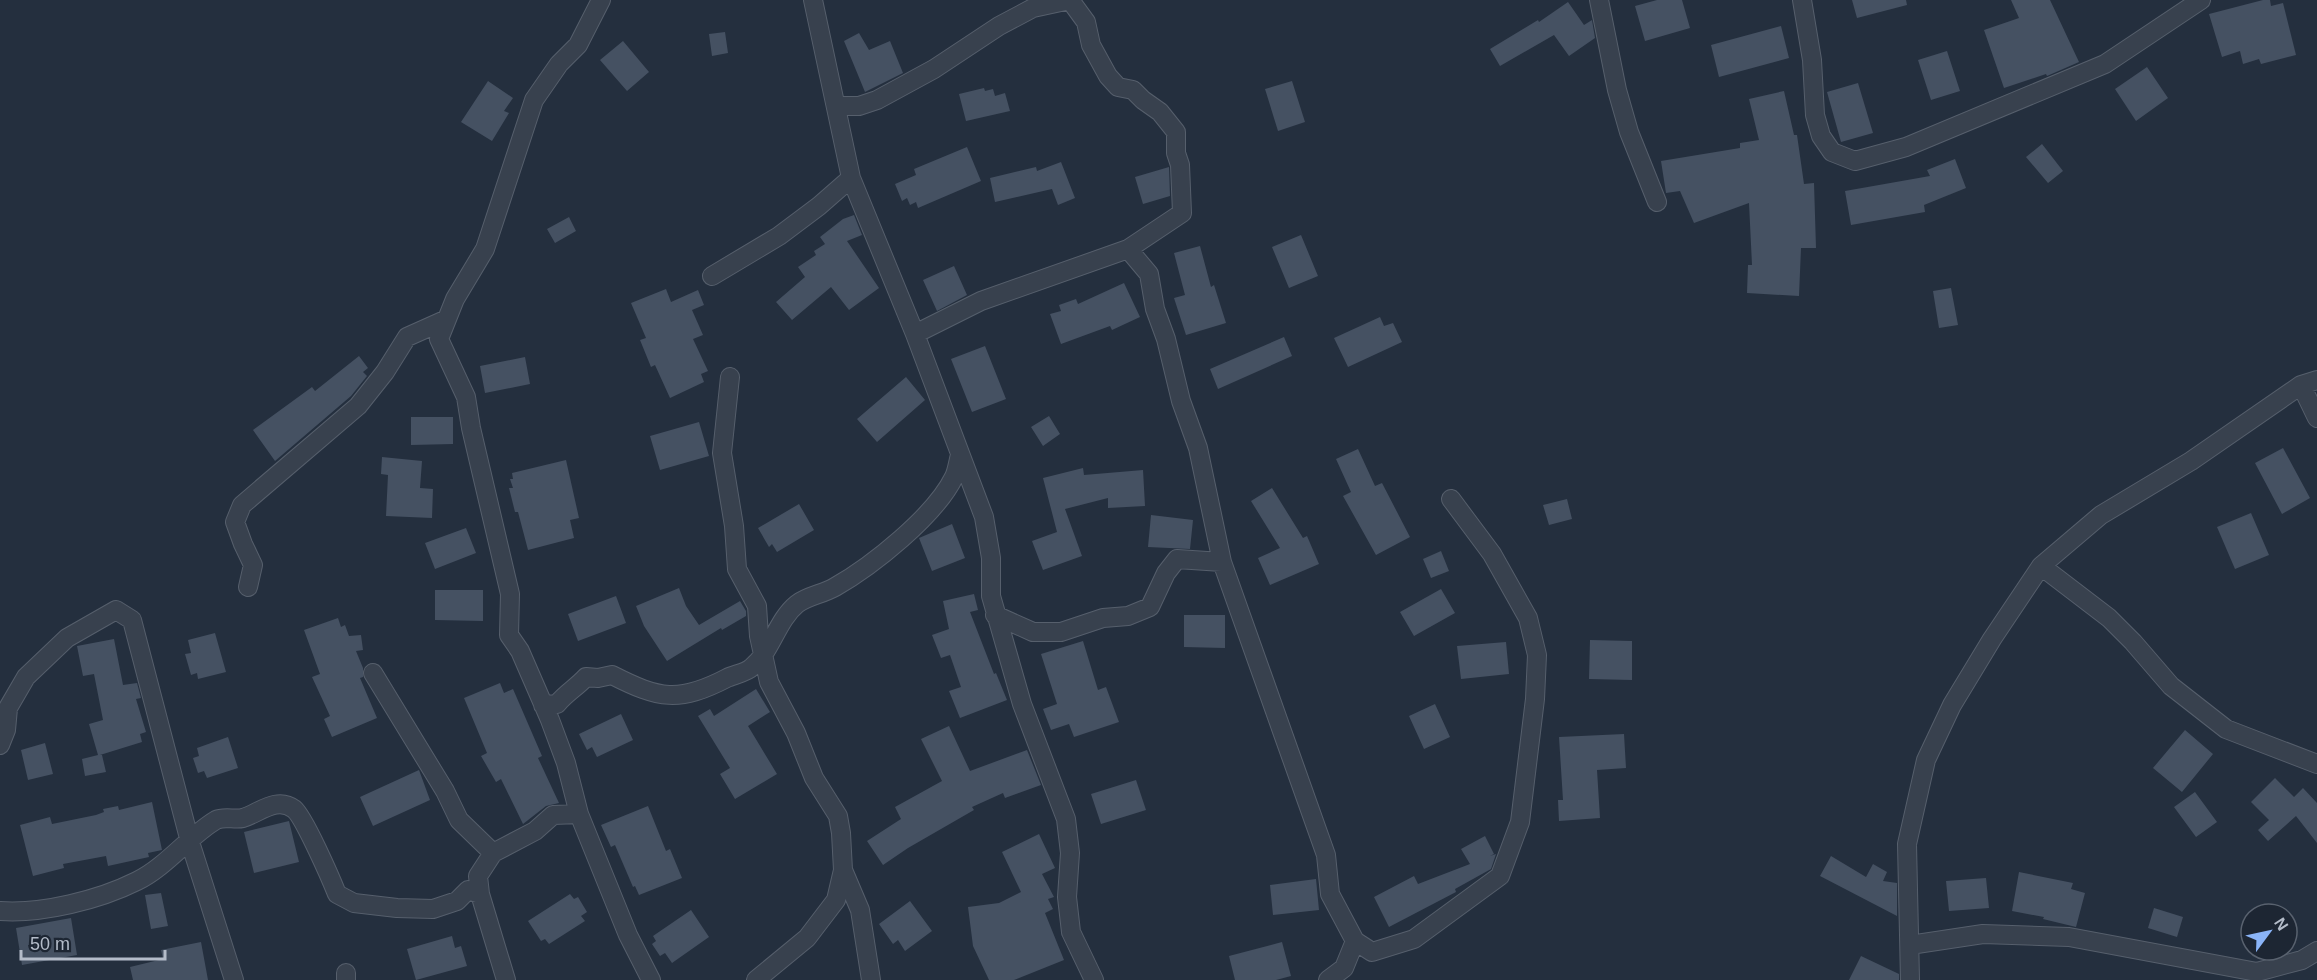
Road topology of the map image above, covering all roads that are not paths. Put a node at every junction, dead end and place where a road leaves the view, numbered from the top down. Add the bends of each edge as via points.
1 (601, 0) edge
2 (813, 0) edge
3 (1599, 0) edge
4 (1802, 0) edge
5 (2202, 0) edge
6 (837, 106) junction
7 (850, 178) junction
8 (1657, 202) dead end
9 (1128, 249) junction
10 (712, 276) dead end
11 (445, 320) junction
12 (915, 334) junction
13 (730, 377) dead end
14 (2309, 383) edge
15 (2317, 418) edge
16 (960, 455) junction
17 (1451, 499) dead end
18 (1222, 562) junction
19 (2041, 566) junction
20 (248, 587) dead end
21 (995, 615) junction
22 (763, 652) junction
23 (373, 674) dead end
24 (4, 705) edge
25 (543, 705) junction
26 (0, 745) edge
27 (2317, 764) edge
28 (579, 814) junction
29 (190, 842) junction
30 (493, 853) junction
31 (843, 870) junction
32 (480, 894) junction
33 (0, 911) edge
34 (1355, 941) junction
35 (1910, 945) junction
36 (2317, 951) edge
37 (234, 980) edge
38 (506, 980) edge
39 (651, 980) edge
40 (756, 980) edge
41 (871, 980) edge
42 (1094, 980) edge
43 (1328, 980) edge
44 (1910, 980) edge

1 - 11 street via 578,45 534,100 485,249
2 - 6 street
3 - 8 street via 1629,132
4 - 5 street via 1812,60 1815,115 1821,136 1832,152 1855,161 1906,147 2105,64
6 - 7 street
6 - 9 street via 859,106 877,100 934,69 1007,21 1033,8 1070,0 1086,22 1091,45 1108,76 1118,87 1133,90 1160,112 1176,132 1182,213
7 - 10 street via 778,236
7 - 12 street
9 - 12 street via 981,301
9 - 18 street via 1149,274 1155,309 1198,448
11 - 20 street via 407,337 358,406 242,505 235,522 253,565
11 - 25 street via 439,339 466,397 510,594 509,635
12 - 16 street
13 - 22 street via 722,453 734,526 736,569 757,606
14 - 15 street
14 - 19 street via 2100,515
16 - 21 street via 984,517
16 - 22 street via 955,476 937,502 870,565 832,589 798,604
17 - 34 street via 1492,554 1528,618 1537,655 1520,822 1500,876 1460,908 1414,939 1372,952
18 - 21 street via 1177,559 1150,607 1061,632 1033,632
18 - 34 street via 1326,855 1330,894
19 - 27 street via 2109,618 2171,686 2226,729
19 - 35 street via 1952,705 1926,760 1907,844
21 - 42 street via 1022,704 1066,819 1071,932
22 - 25 street via 752,668 686,695 665,696 612,675 585,677 557,704
22 - 31 street via 770,682 814,778 838,816
23 - 30 street via 445,790 459,820
24 - 26 street via 6,730
24 - 29 street via 26,677 68,638 116,610 132,620
25 - 28 street via 566,763
28 - 30 street via 553,815 535,831
28 - 39 street via 628,935
29 - 32 street via 218,819 242,819 262,808 282,804 295,809 337,894 354,903 433,909 456,901 468,890
29 - 33 street via 138,881 90,899 41,909
29 - 37 street
30 - 32 street via 478,876
31 - 40 street via 836,900 807,938
31 - 41 street via 860,910
32 - 38 street
34 - 43 street via 1344,968
35 - 36 street via 1983,934 2069,936 2257,972 2302,960
35 - 44 street

